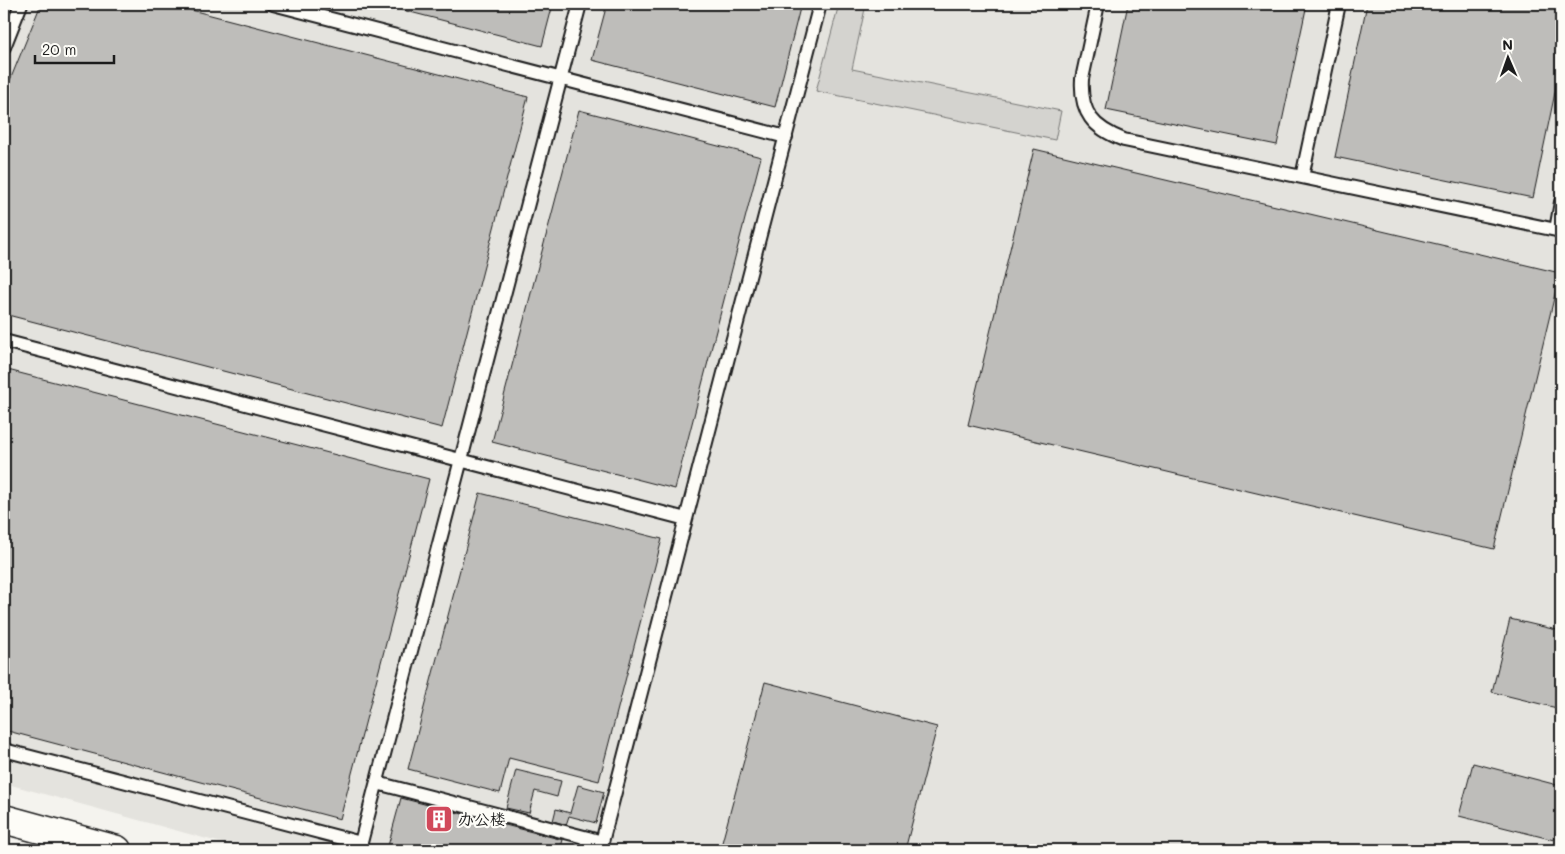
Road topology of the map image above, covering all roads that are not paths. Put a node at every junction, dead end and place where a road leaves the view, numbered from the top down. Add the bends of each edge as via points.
1 (21, 4) edge
2 (273, 4) edge
3 (580, 4) edge
4 (820, 4) edge
5 (1098, 4) edge
6 (1338, 4) edge
7 (4, 47) edge
8 (560, 78) junction
9 (786, 137) junction
10 (1302, 177) junction
11 (1561, 202) edge
12 (1558, 230) edge
13 (4, 342) edge
14 (461, 460) junction
15 (686, 519) junction
16 (4, 750) edge
17 (377, 783) junction
18 (4, 819) edge
19 (586, 844) edge
20 (360, 846) edge
21 (117, 850) edge

1 - 7 lane
2 - 8 lane
3 - 8 lane
4 - 9 lane
5 - 10 lane via 1081,91 1086,110 1099,128 1124,140
6 - 10 lane
8 - 9 lane
8 - 14 lane
9 - 15 lane
10 - 12 lane
11 - 12 lane
13 - 14 lane
14 - 15 lane
14 - 17 lane
15 - 19 lane via 602,842
16 - 20 lane
17 - 19 lane
17 - 20 lane
18 - 21 street

